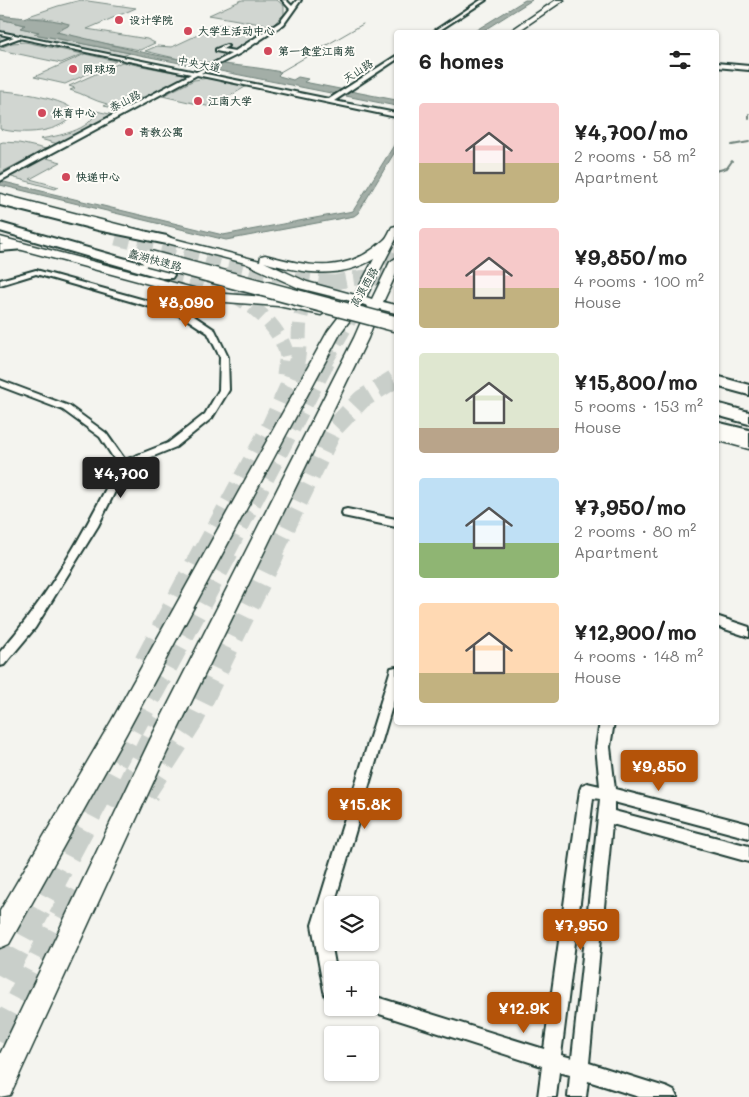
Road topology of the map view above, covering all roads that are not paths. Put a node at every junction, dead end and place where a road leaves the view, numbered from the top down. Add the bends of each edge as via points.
1 (284, 0) edge
2 (299, 0) edge
3 (484, 0) edge
4 (561, 0) edge
5 (572, 0) edge
6 (293, 9) junction
7 (438, 30) edge
8 (516, 30) edge
9 (526, 30) edge
10 (0, 33) edge
11 (18, 38) junction
12 (0, 44) edge
13 (226, 46) dead end
14 (237, 53) junction
15 (394, 59) edge
16 (719, 66) edge
17 (749, 68) edge
18 (198, 74) junction
19 (330, 101) junction
20 (394, 116) edge
21 (1, 179) edge
22 (0, 197) edge
23 (0, 201) edge
24 (0, 207) edge
25 (0, 214) edge
26 (0, 221) edge
27 (0, 227) edge
28 (394, 233) edge
29 (0, 234) edge
30 (394, 235) edge
31 (116, 238) tunnel mouth
32 (0, 240) edge
33 (167, 240) junction
34 (20, 247) junction
35 (0, 248) edge
36 (142, 251) junction
37 (220, 254) junction
38 (394, 266) tunnel mouth
39 (168, 275) tunnel mouth
40 (151, 280) junction
41 (0, 283) edge
42 (358, 300) junction
43 (375, 304) junction
44 (394, 309) edge
45 (394, 316) edge
46 (346, 317) junction
47 (366, 323) junction
48 (394, 323) edge
49 (394, 331) edge
50 (719, 380) edge
51 (719, 380) edge
52 (1, 385) edge
53 (749, 385) edge
54 (749, 390) edge
55 (719, 392) edge
56 (749, 399) edge
57 (719, 402) edge
58 (749, 409) edge
59 (719, 410) edge
60 (749, 418) edge
61 (719, 419) edge
62 (749, 427) edge
63 (719, 429) edge
64 (719, 436) edge
65 (749, 436) edge
66 (749, 444) edge
67 (123, 465) junction
68 (347, 513) dead end
69 (394, 523) edge
70 (719, 622) edge
71 (749, 632) edge
72 (0, 661) edge
73 (394, 679) edge
74 (606, 725) edge
75 (608, 794) junction
76 (607, 816) junction
77 (749, 831) edge
78 (749, 854) edge
79 (0, 935) edge
80 (327, 961) edge
81 (379, 1006) edge
82 (551, 1060) junction
83 (580, 1069) junction
84 (0, 1085) edge
85 (547, 1097) edge
86 (577, 1097) edge
87 (668, 1097) edge

1 - 6 street
2 - 6 street
3 - 7 street
4 - 8 main road
5 - 9 main road
6 - 14 street via 282,23
10 - 11 street, 中央大道
11 - 12 street
11 - 18 street, 中央大道
13 - 14 street via 218,50
14 - 18 street, 泰山路
15 - 19 street, 天山路
16 - 17 street
18 - 19 street, 中央大道
18 - 21 street, 泰山路
19 - 20 street, 中央大道
22 - 33 main road
23 - 33 highway
24 - 31 highway
25 - 36 highway, 蠡湖快速路
26 - 36 highway, 蠡湖快速路
27 - 39 highway
28 - 37 main road via 364,261 337,270 308,270 249,255
29 - 40 highway
30 - 42 main road, 高浪西路
32 - 34 main road
33 - 37 main road
34 - 35 main road
34 - 40 main road
36 - 45 highway, 蠡湖快速路
36 - 48 highway, 蠡湖快速路, bridge
37 - 42 main road via 249,260 303,285
38 - 43 main road, 高浪西路
40 - 46 main road via 212,297 278,302
41 - 67 street via 36,272 186,314 212,332 224,358 224,390 209,416 172,445
42 - 43 main road
42 - 46 main road, 高浪西路
43 - 44 main road
43 - 47 main road, 高浪西路
46 - 47 main road
46 - 79 main road, 高浪西路 via 335,331 119,727
47 - 49 main road
47 - 84 main road, 高浪西路 via 159,745
50 - 53 main road
51 - 54 highway
52 - 67 street via 66,408 103,435
55 - 56 highway
57 - 58 highway
59 - 60 highway
61 - 62 highway
63 - 65 highway
64 - 66 main road
67 - 72 street via 93,526 36,617
68 - 69 street
70 - 71 street
73 - 80 street via 320,925
74 - 75 street via 603,746
75 - 76 street
75 - 77 street
75 - 82 street via 587,790
76 - 78 street
76 - 83 street
81 - 82 street
82 - 83 street
82 - 85 street
83 - 86 street
83 - 87 street

